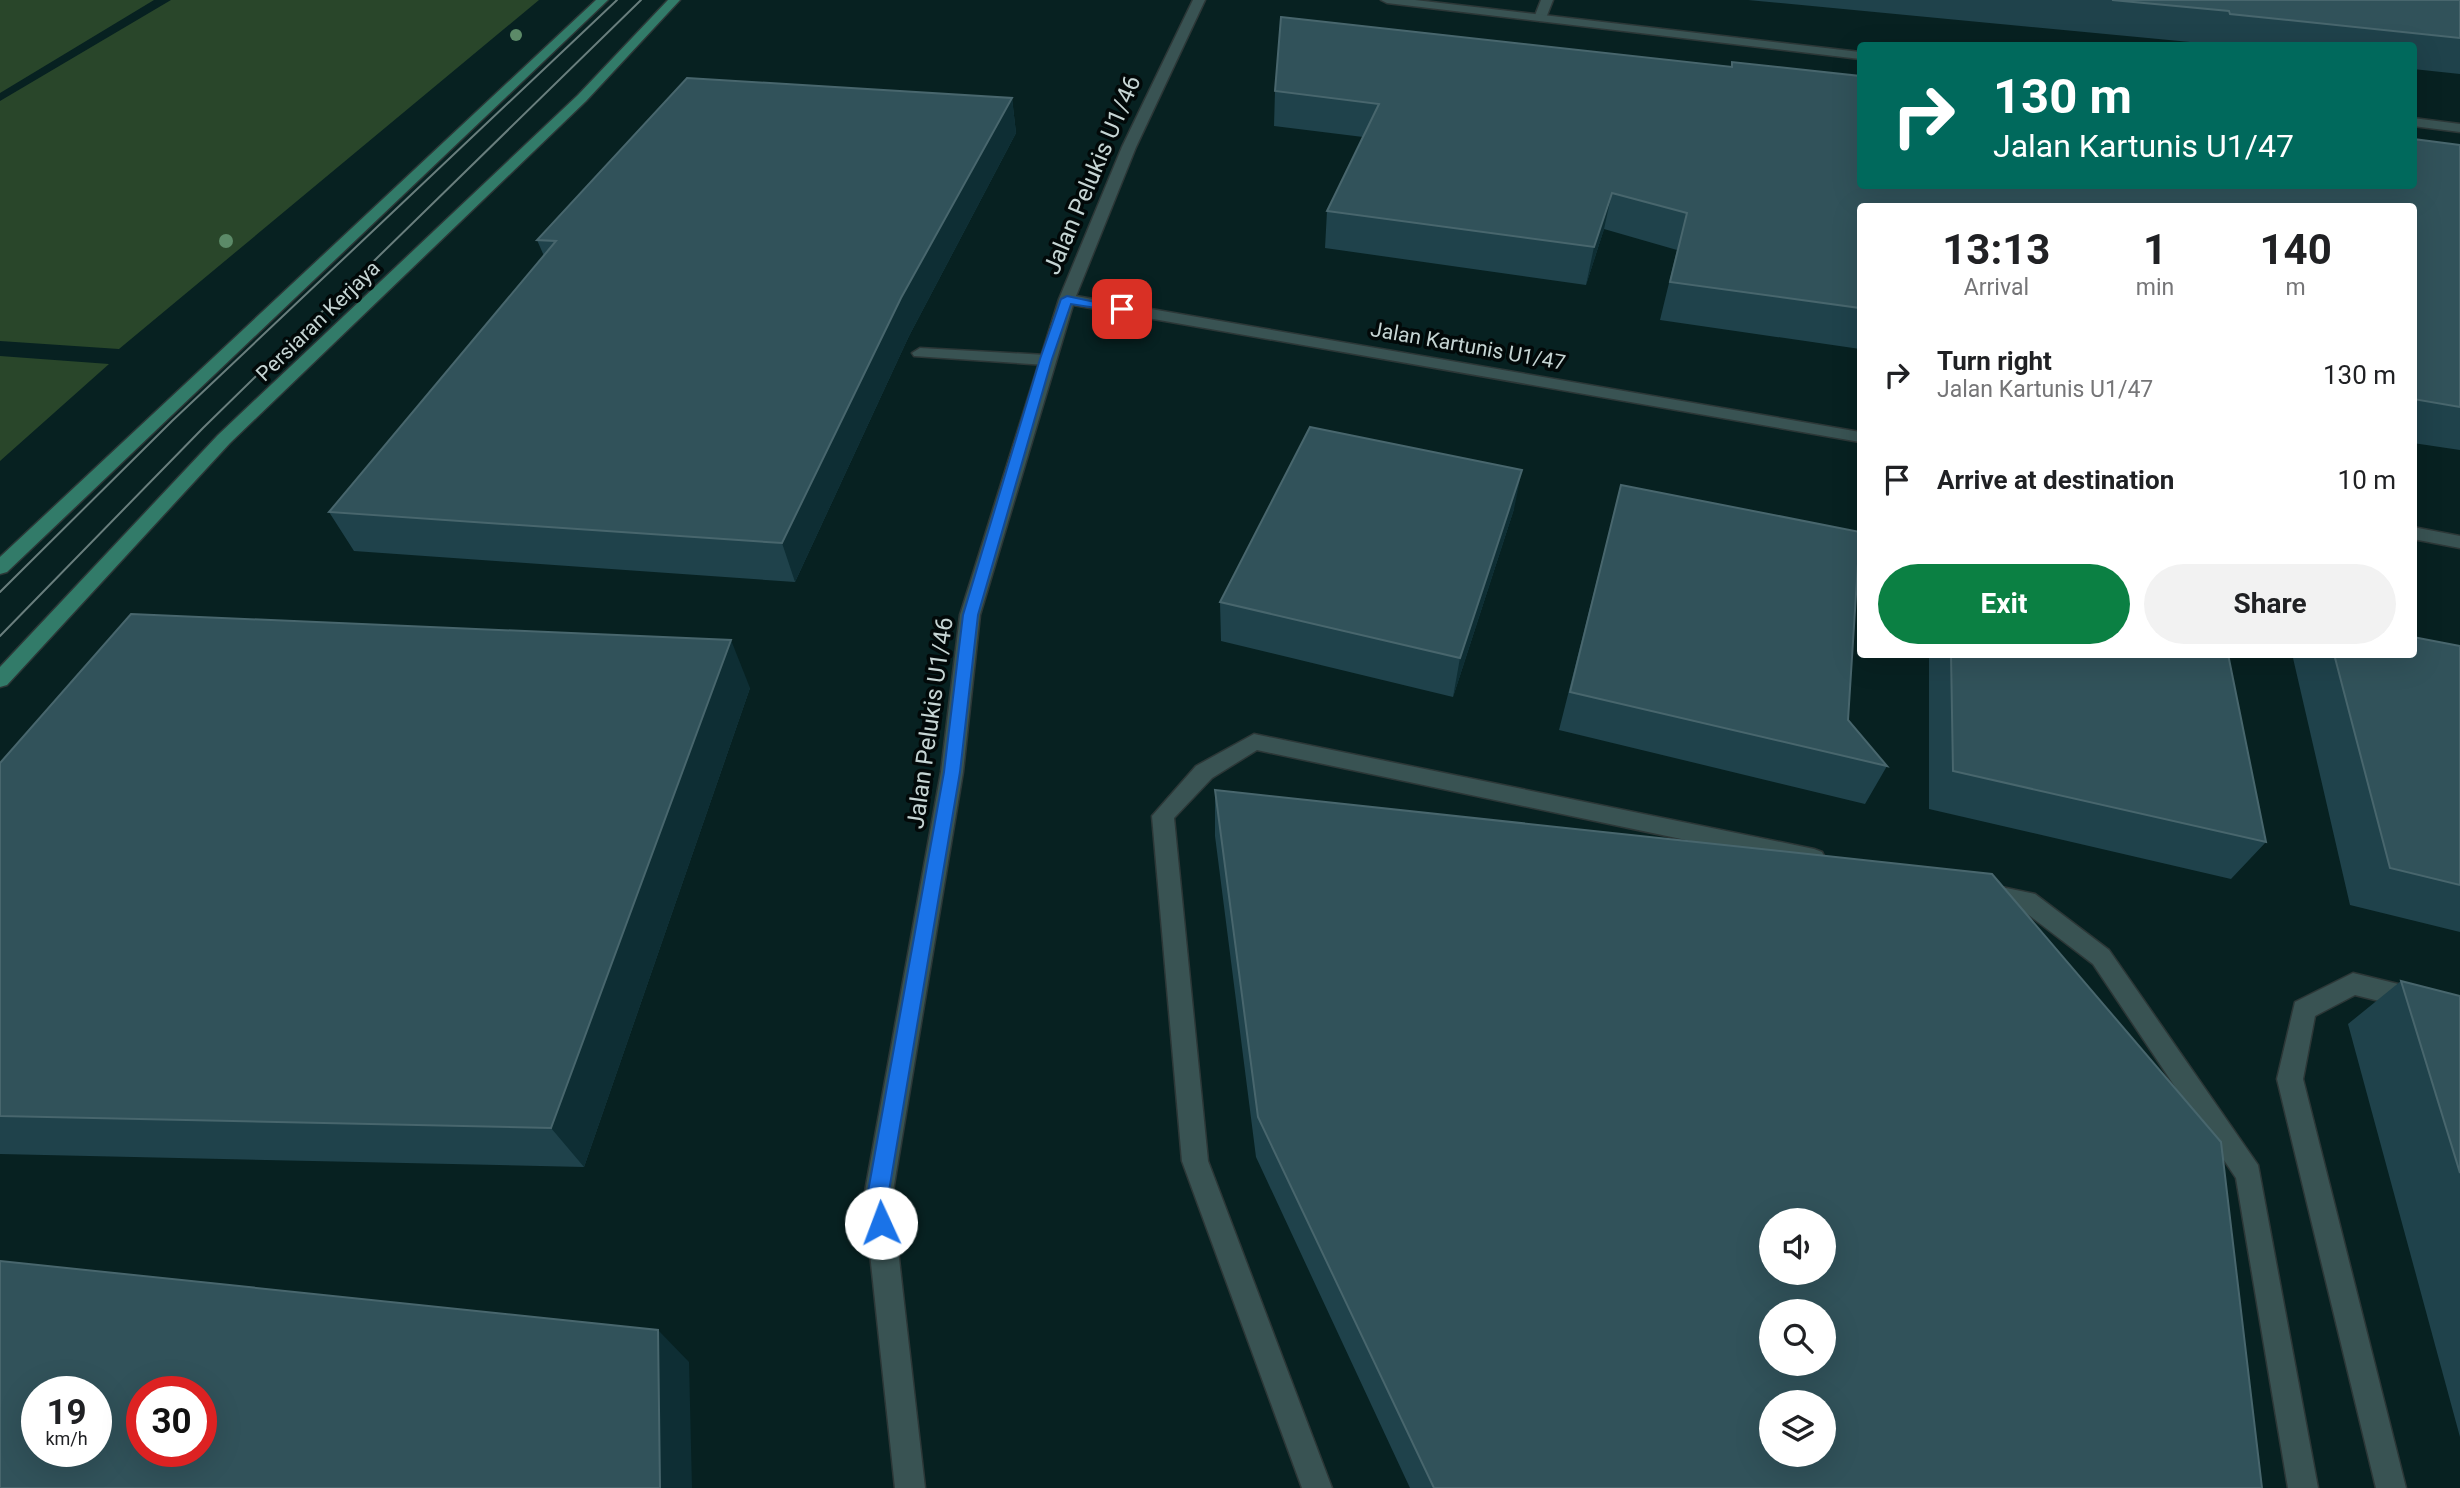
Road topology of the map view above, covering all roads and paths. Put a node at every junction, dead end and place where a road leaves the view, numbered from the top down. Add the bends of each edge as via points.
1 (602, 0) edge
2 (674, 0) edge
3 (1199, 0) edge
4 (1387, 0) edge
5 (1547, 0) edge
6 (1540, 18) junction
7 (1857, 56) edge
8 (2417, 123) edge
9 (2460, 128) edge
10 (1067, 299) junction
11 (920, 353) dead end
12 (1046, 359) junction
13 (1857, 436) edge
14 (2417, 534) edge
15 (2460, 542) edge
16 (0, 568) edge
17 (0, 680) edge
18 (1837, 862) edge
19 (1959, 887) edge
20 (2460, 1010) edge
21 (910, 1488) edge
22 (1317, 1488) edge
23 (2304, 1488) edge
24 (2392, 1488) edge

1 - 16 main road, Persiaran Kerjaya
2 - 17 main road, Persiaran Kerjaya via 582,99 224,439
3 - 10 street, Jalan Pelukis U1/46 via 1129,147
4 - 6 street
5 - 6 street
6 - 7 street
8 - 9 street
10 - 12 street, Jalan Pelukis U1/46
10 - 13 street, Jalan Kartunis U1/47
11 - 12 street
12 - 21 street, Jalan Pelukis U1/46 via 970,615 952,772 878,1197
14 - 15 street
18 - 22 street via 1254,743 1204,772 1163,816 1195,1161
19 - 23 street via 2027,901 2101,957 2249,1174
20 - 24 street via 2353,984 2304,1010 2290,1079

